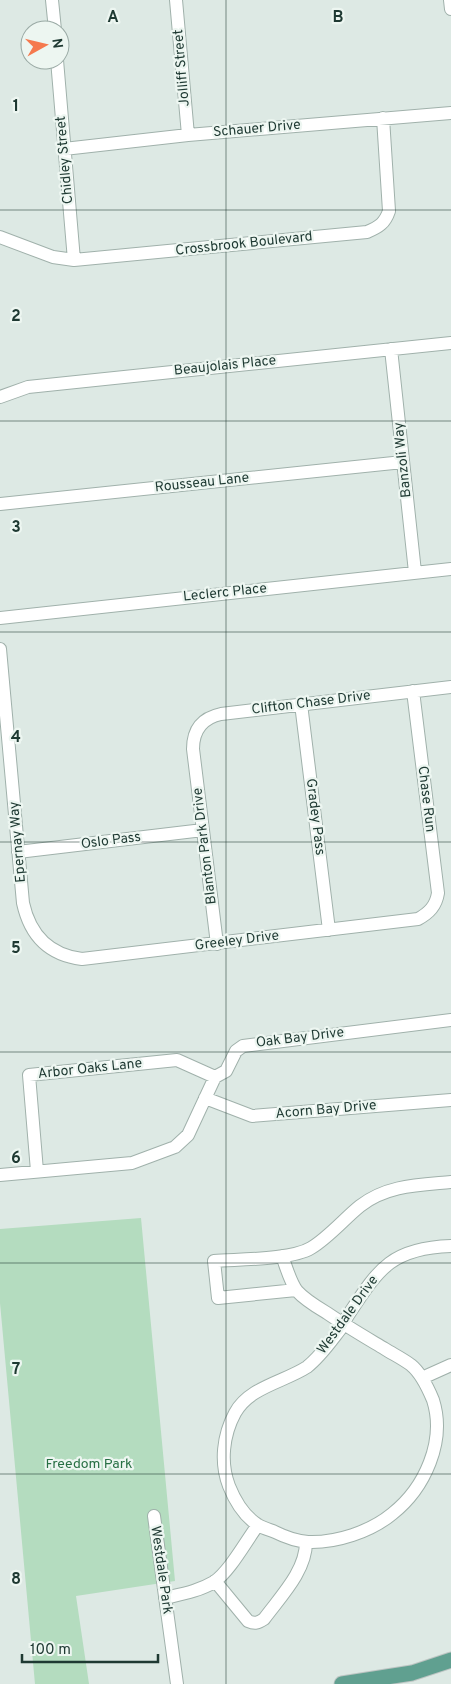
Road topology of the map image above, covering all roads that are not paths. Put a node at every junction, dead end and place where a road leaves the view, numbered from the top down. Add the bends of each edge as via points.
1 (52, 0) edge
2 (176, 0) edge
3 (450, 0) edge
4 (451, 9) edge
5 (54, 20) edge
6 (58, 70) edge
7 (451, 113) edge
8 (383, 118) junction
9 (188, 135) junction
10 (64, 149) junction
11 (0, 238) edge
12 (74, 260) junction
13 (451, 343) edge
14 (391, 349) junction
15 (0, 397) edge
16 (403, 462) junction
17 (0, 504) edge
18 (451, 569) edge
19 (415, 572) junction
20 (0, 618) edge
21 (0, 649) edge
22 (451, 687) edge
23 (413, 690) junction
24 (301, 704) junction
25 (4, 730) edge
26 (194, 749) joint
27 (204, 830) junction
28 (18, 852) junction
29 (433, 907) joint
30 (329, 930) junction
31 (41, 941) joint
32 (217, 944) junction
33 (451, 1020) edge
34 (215, 1076) junction
35 (205, 1098) junction
36 (451, 1100) edge
37 (38, 1171) junction
38 (0, 1175) edge
39 (451, 1182) edge
40 (451, 1246) edge
41 (282, 1256) junction
42 (296, 1290) junction
43 (343, 1324) junction
44 (451, 1365) edge
45 (422, 1378) junction
46 (154, 1516) dead end
47 (258, 1525) junction
48 (306, 1542) junction
49 (215, 1581) junction
50 (165, 1598) junction
51 (451, 1660) edge
52 (177, 1684) edge
53 (342, 1684) edge

1 - 5 street
2 - 9 street, Jolliff Street
3 - 4 street
6 - 10 street, Chidley Street
7 - 8 street, Schauer Drive
8 - 9 street, Schauer Drive
8 - 12 street, Crossbrook Boulevard via 389,211 378,227 367,232
9 - 10 street, Schauer Drive
10 - 12 street, Chidley Street
11 - 12 street, Crossbrook Boulevard via 53,257
13 - 14 street, Beaujolais Place
14 - 15 street, Beaujolais Place via 28,387
14 - 16 street, Banzoli Way
16 - 17 street, Rousseau Lane
16 - 19 street, Banzoli Way
18 - 19 street, Leclerc Place
19 - 20 street, Leclerc Place
21 - 25 street, Epernay Way
22 - 23 street, Clifton Chase Drive
23 - 24 street, Clifton Chase Drive
23 - 29 street, Chase Run via 438,893
24 - 26 street, Clifton Chase Drive via 213,716 204,721 195,733
24 - 30 street, Gradey Pass
25 - 28 street, Epernay Way
26 - 27 street, Blanton Park Drive
27 - 28 street, Oslo Pass
27 - 32 street, Blanton Park Drive
28 - 31 street, Epernay Way via 26,916
29 - 30 street, Greeley Drive via 418,919
30 - 32 street, Greeley Drive
31 - 32 street, Greeley Drive via 58,952 82,959
33 - 34 street, Oak Bay Drive via 243,1046 236,1051 226,1071
34 - 35 street, Oak Bay Drive
34 - 37 street, Arbor Oaks Lane via 177,1060 29,1075
35 - 36 street, Acorn Bay Drive via 252,1116
35 - 37 street, Oak Bay Drive via 188,1135 175,1147 132,1163
37 - 38 street, Oak Bay Drive
39 - 41 street via 399,1187 386,1192 362,1204 311,1248
40 - 43 street, Westdale Drive via 408,1252 393,1260 375,1276
41 - 42 street
41 - 42 street via 214,1260 218,1298
42 - 43 street
43 - 45 street via 411,1366
43 - 47 street, Westdale Drive via 319,1356 292,1376 249,1396 230,1422 223,1465 227,1481 243,1511
44 - 45 street
45 - 48 street via 432,1399 436,1426 435,1448 420,1482 401,1506 374,1525 356,1534
46 - 50 street, Westdale Park
47 - 48 street
47 - 49 street
48 - 49 street via 306,1551 294,1578 259,1622 248,1621
49 - 50 street via 192,1592
50 - 52 street, Westdale Park
51 - 53 main road via 412,1673

